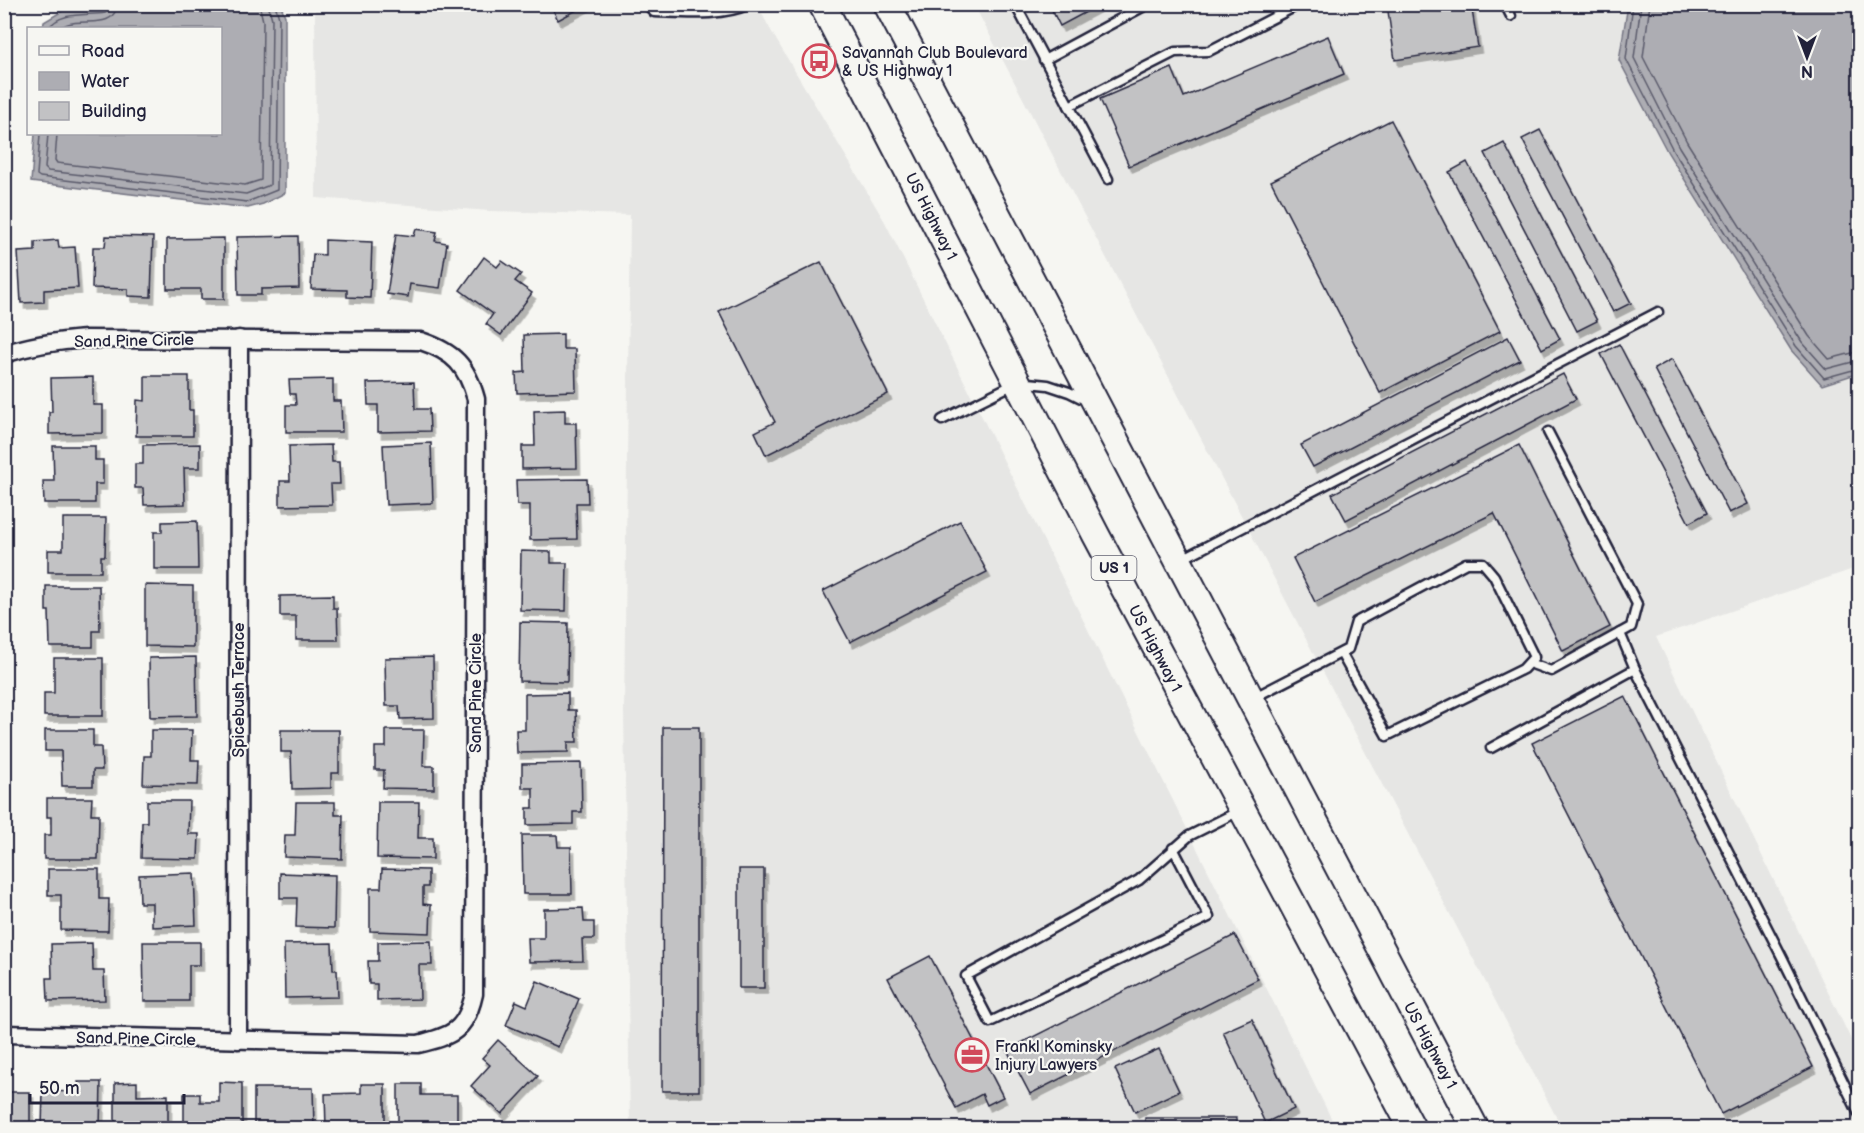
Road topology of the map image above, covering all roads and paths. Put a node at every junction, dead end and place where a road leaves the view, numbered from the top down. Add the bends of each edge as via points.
1 (647, 4) edge
2 (749, 4) edge
3 (822, 4) edge
4 (887, 4) edge
5 (1015, 4) edge
6 (1148, 4) edge
7 (1300, 4) edge
8 (1505, 4) edge
9 (732, 8) edge
10 (1511, 16) dead end
11 (1044, 60) junction
12 (1069, 106) junction
13 (1108, 179) dead end
14 (1658, 312) dead end
15 (239, 339) junction
16 (4, 354) edge
17 (1018, 382) junction
18 (1096, 405) junction
19 (942, 420) dead end
20 (1548, 432) dead end
21 (1178, 561) junction
22 (1620, 633) junction
23 (1341, 653) junction
24 (1528, 663) junction
25 (1635, 669) junction
26 (1250, 700) junction
27 (1491, 748) dead end
28 (1242, 809) junction
29 (1173, 848) junction
30 (4, 1034) edge
31 (238, 1040) junction
32 (1860, 1116) edge
33 (1412, 1128) edge
34 (1475, 1128) edge

1 - 9 lane via 654,12
2 - 9 lane
3 - 17 main road, US Highway 1 / US 1
4 - 18 main road, US Highway 1
5 - 11 lane
6 - 11 lane
7 - 12 lane via 1209,51 1174,52
8 - 10 lane
11 - 12 lane
12 - 13 lane
14 - 21 lane
15 - 16 street, Sand Pine Circle via 75,340
15 - 31 street, Spicebush Terrace
15 - 31 street, Sand Pine Circle via 421,341 441,348 458,361 470,380 476,399 476,446 474,994 470,1014 456,1030 418,1044
17 - 18 lane via 1048,385
17 - 19 lane
17 - 28 main road, US Highway 1 / US 1
18 - 21 main road, US Highway 1
20 - 22 lane via 1637,604 1630,627
21 - 26 main road, US Highway 1
22 - 24 lane via 1551,671
22 - 25 lane
23 - 24 lane via 1387,736 1523,669
23 - 24 lane via 1348,649 1356,622 1466,562 1483,562 1494,576 1534,657
23 - 26 lane
25 - 27 lane
25 - 32 lane
26 - 34 main road, US Highway 1
28 - 29 lane
28 - 33 main road, US Highway 1 / US 1
29 - 29 lane via 1139,880 966,976 990,1022 1209,917
30 - 31 street, Sand Pine Circle

